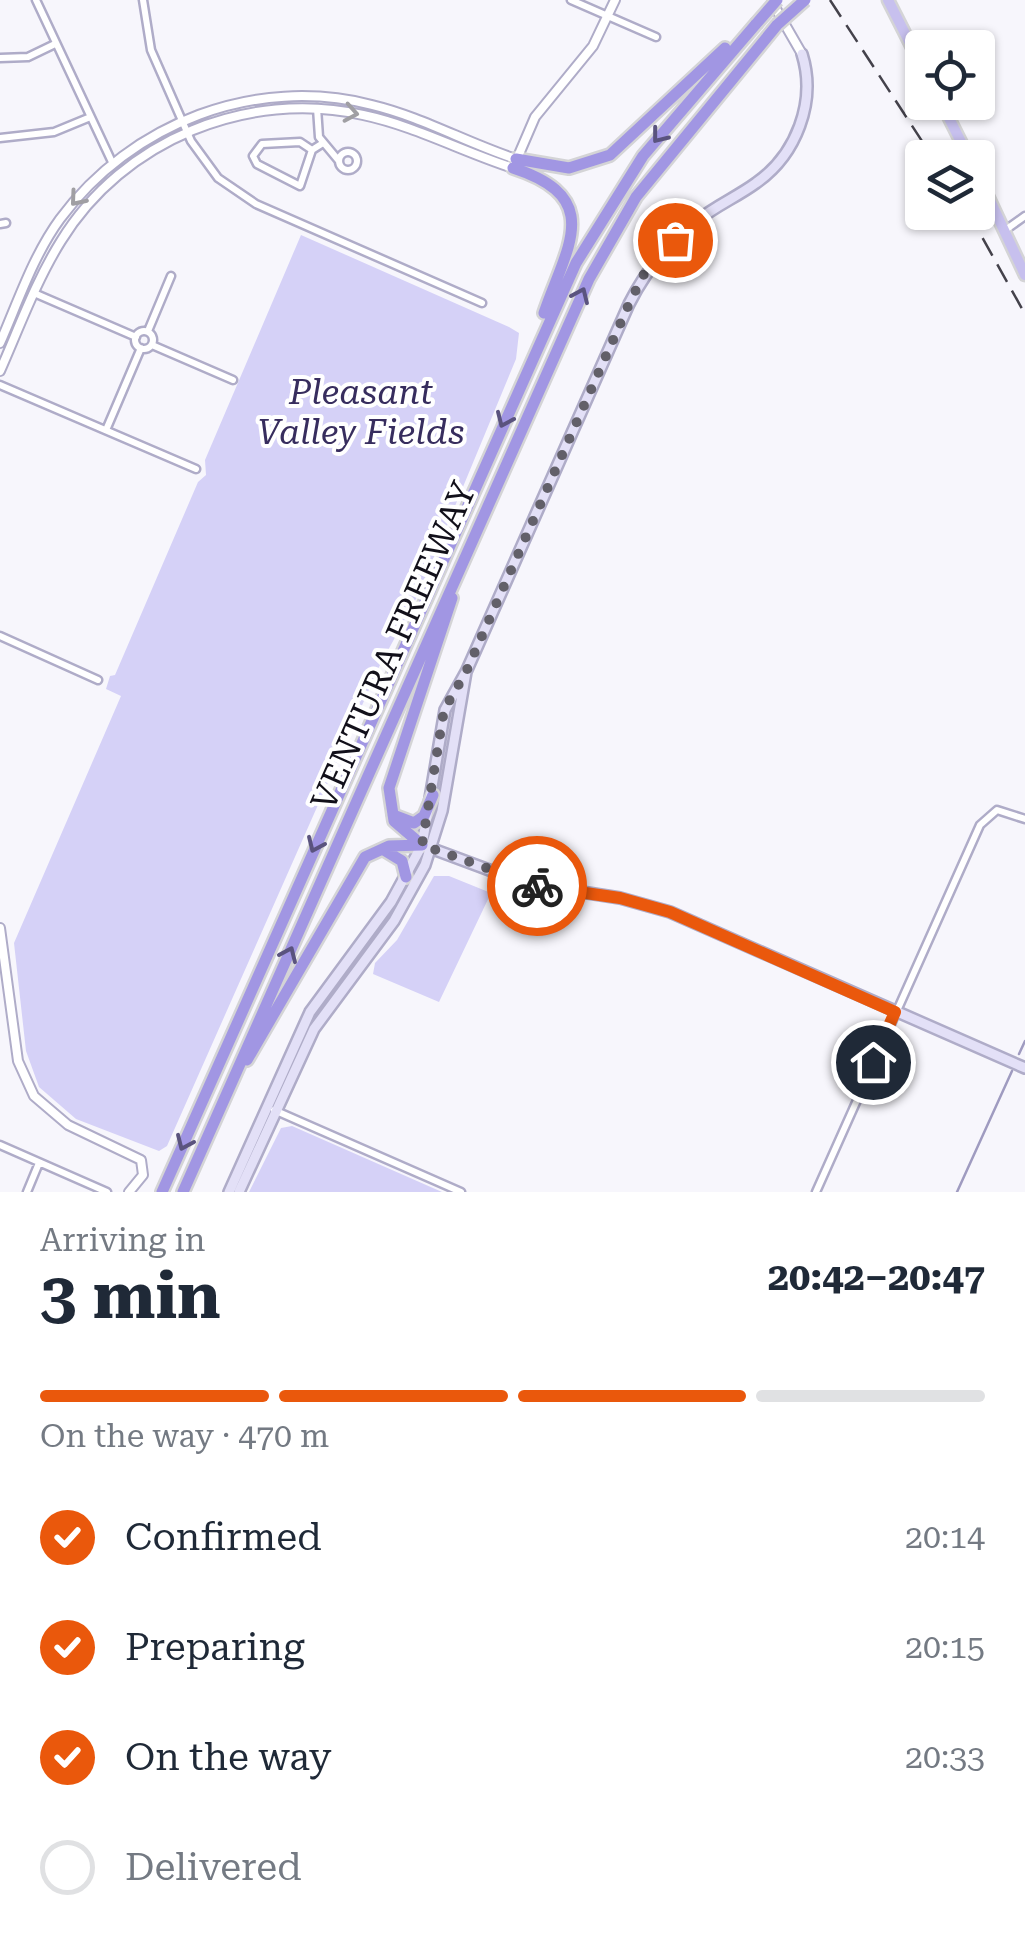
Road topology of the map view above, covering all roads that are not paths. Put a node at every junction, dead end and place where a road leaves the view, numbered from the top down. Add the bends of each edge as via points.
1 (36, 0) edge
2 (143, 0) edge
3 (570, 0) edge
4 (615, 0) edge
5 (773, 0) edge
6 (802, 0) edge
7 (888, 0) edge
8 (608, 16) junction
9 (905, 34) edge
10 (745, 36) junction
11 (656, 38) dead end
12 (56, 44) junction
13 (802, 54) joint
14 (0, 58) edge
15 (317, 108) junction
16 (88, 118) junction
17 (182, 121) junction
18 (187, 132) junction
19 (0, 138) edge
20 (324, 143) junction
21 (312, 150) junction
22 (112, 162) junction
23 (342, 163) dead end
24 (514, 164) junction
25 (995, 212) edge
26 (1025, 216) edge
27 (1004, 231) junction
28 (1025, 274) edge
29 (171, 276) dead end
30 (34, 294) junction
31 (482, 303) dead end
32 (148, 331) junction
33 (136, 337) junction
34 (0, 343) edge
35 (152, 345) junction
36 (141, 348) junction
37 (0, 372) edge
38 (524, 374) junction
39 (233, 380) dead end
40 (0, 385) edge
41 (106, 430) junction
42 (196, 469) dead end
43 (470, 539) junction
44 (0, 636) edge
45 (466, 672) junction
46 (98, 680) dead end
47 (433, 794) junction
48 (390, 812) junction
49 (1025, 819) edge
50 (426, 847) junction
51 (380, 849) junction
52 (406, 876) junction
53 (0, 928) edge
54 (895, 1012) junction
55 (1025, 1068) edge
56 (235, 1076) junction
57 (272, 1109) junction
58 (0, 1146) edge
59 (39, 1163) junction
60 (84, 1182) junction
61 (26, 1192) edge
62 (79, 1192) edge
63 (108, 1192) edge
64 (129, 1192) edge
65 (162, 1192) edge
66 (183, 1192) edge
67 (234, 1192) edge
68 (461, 1192) edge
69 (816, 1192) edge

1 - 12 street
2 - 17 street via 146,34
3 - 8 street
4 - 8 street
5 - 10 highway, VENTURA FREEWAY, bridge
5 - 13 street
43 -> 6 highway, VENTURA FREEWAY, bridge via 617,229 672,149
7 - 9 main road
8 - 11 street
8 - 24 street via 581,62 535,116
10 - 24 highway via 610,155 569,168
10 -> 38 highway, VENTURA FREEWAY via 616,194
12 - 14 street via 28,57
12 - 16 street
13 - 45 main road via 807,98 795,138 768,174 694,223 644,276
15 - 18 street via 247,112
15 - 20 street
15 -> 24 street via 376,118
16 - 19 street via 54,132
16 - 22 street
17 - 18 street
17 - 22 street
17 - 24 street via 251,100 333,97 393,111
18 - 30 street via 142,157 80,213
18 - 31 street via 236,193
20 - 21 street
20 - 23 street
21 - 21 street via 300,186 254,161 262,144 300,142
22 -> 34 street via 43,246
24 - 38 highway via 566,199 573,228
25 - 27 main road
26 - 27 street
27 - 28 main road
29 - 32 street
30 - 33 street
30 - 37 street
32 - 33 street
32 - 35 street
33 - 36 street
35 - 36 street
35 - 39 street
36 - 41 street
38 -> 65 highway, VENTURA FREEWAY
40 - 41 street
41 - 42 street
43 - 48 highway via 389,788
56 -> 43 highway, VENTURA FREEWAY
44 - 46 street
45 - 47 main road via 444,710
45 - 50 main road
47 - 48 highway via 414,822
47 - 50 main road
48 - 50 highway
49 - 54 street via 1002,810 980,824
50 - 51 highway
50 - 52 main road
50 - 54 main road via 524,883 670,912
50 - 57 main road via 400,912 314,1029
51 - 52 highway via 398,856
51 - 56 highway via 354,874
52 - 57 main road via 317,1000
53 - 64 street via 18,1061 34,1096 68,1125 133,1154 143,1165 141,1180
54 - 55 main road
54 - 69 street
56 - 66 highway, VENTURA FREEWAY
57 - 67 main road
57 - 67 main road
57 - 68 street
58 - 59 street
59 - 60 street
59 - 61 street
60 - 62 street
60 - 63 street

